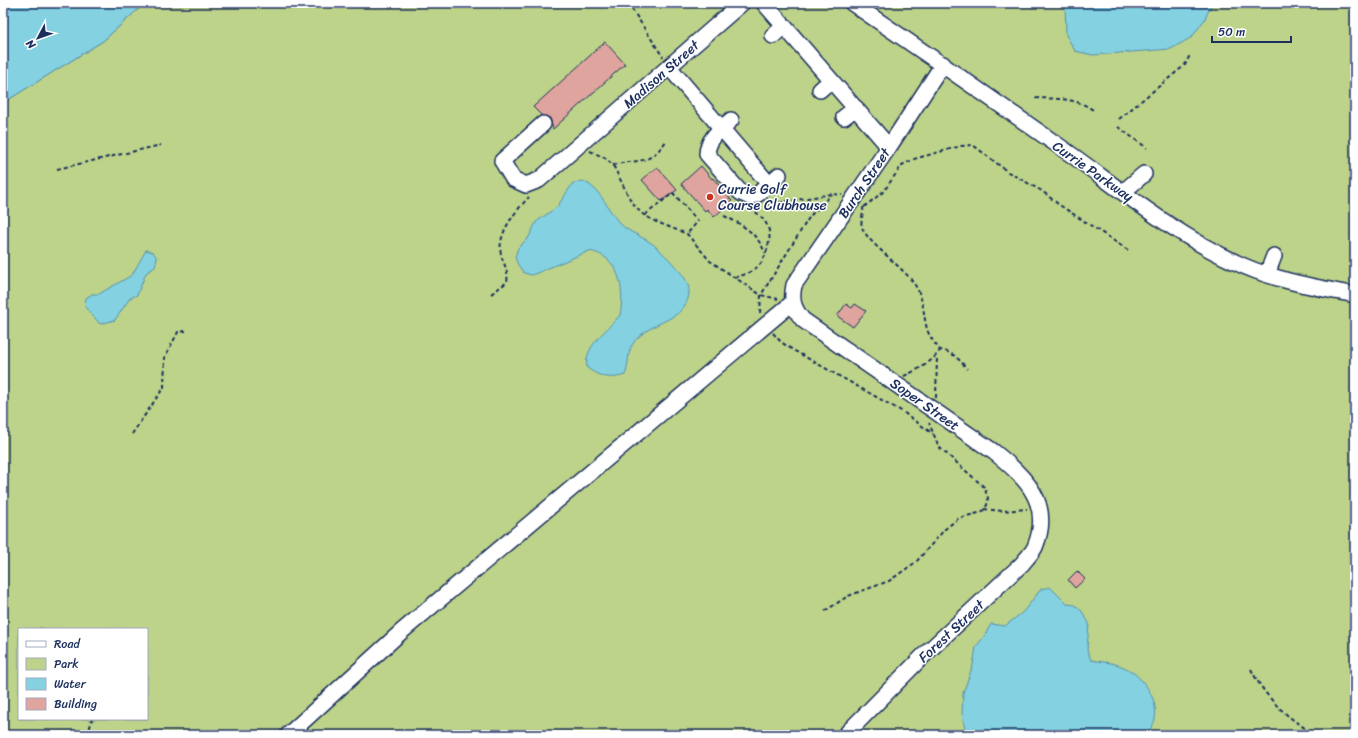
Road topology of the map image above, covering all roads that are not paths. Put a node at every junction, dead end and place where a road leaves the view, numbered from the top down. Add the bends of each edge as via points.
1 (742, 3) edge
2 (764, 3) edge
3 (852, 3) edge
4 (784, 26) junction
5 (773, 36) dead end
6 (943, 64) junction
7 (669, 67) junction
8 (831, 80) junction
9 (820, 90) dead end
10 (543, 124) dead end
11 (726, 124) junction
12 (889, 146) junction
13 (1144, 174) dead end
14 (1123, 192) junction
15 (1274, 256) dead end
16 (1268, 274) junction
17 (1355, 295) edge
18 (792, 303) junction
19 (1040, 512) joint
20 (288, 735) edge
21 (844, 735) edge

1 - 7 street, Madison Street
2 - 4 street
3 - 6 street, Currie Parkway
4 - 5 street
4 - 8 street via 803,58
6 - 12 street, Burch Street
6 - 14 street, Currie Parkway
7 - 10 street, Madison Street via 586,150 539,180 526,185 513,179 502,161
7 - 11 street via 704,98
8 - 9 street
8 - 12 street via 850,112
11 - 11 street via 708,146 707,154 741,193 750,197 758,194 774,179
12 - 18 street, Burch Street via 858,203 794,285
13 - 14 street
14 - 16 street, Currie Parkway via 1214,252
15 - 16 street
16 - 17 street, Currie Parkway
18 - 19 street, Soper Street via 803,320 892,382 932,417 994,452 1016,469 1032,489
18 - 20 street via 401,632
19 - 21 street, Forest Street via 1035,548 1022,564 922,657

